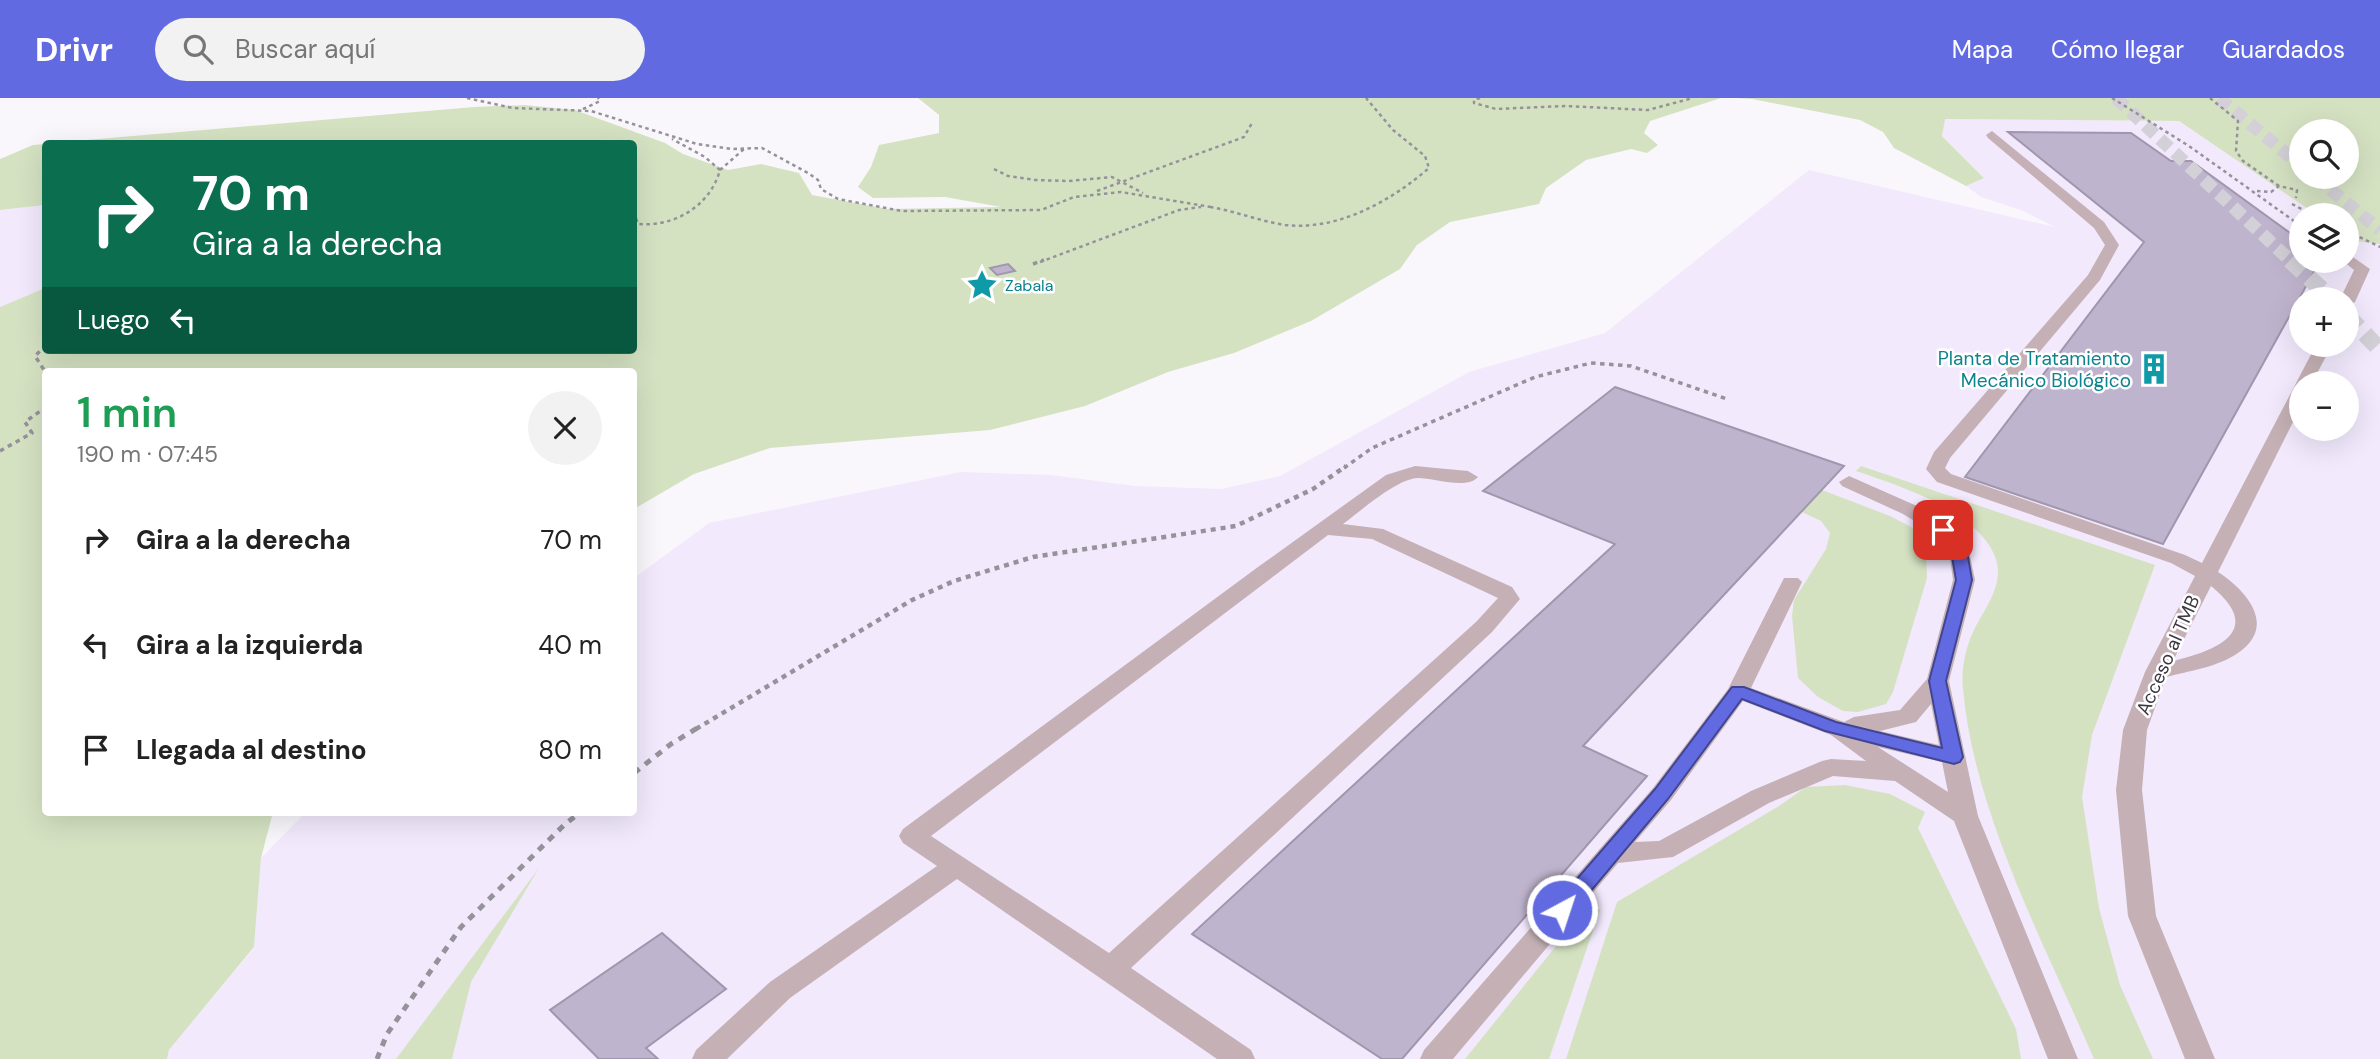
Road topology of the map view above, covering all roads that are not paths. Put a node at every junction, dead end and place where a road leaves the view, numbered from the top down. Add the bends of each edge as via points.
1 (1992, 135) dead end
2 (2359, 267) edge
3 (2354, 287) edge
4 (2289, 412) edge
5 (1468, 477) dead end
6 (1849, 482) dead end
7 (1324, 529) junction
8 (2206, 571) junction
9 (1791, 582) dead end
10 (2156, 671) junction
11 (1938, 681) junction
12 (1738, 691) junction
13 (1831, 727) junction
14 (1954, 757) junction
15 (1902, 773) junction
16 (1965, 816) junction
17 (1610, 854) junction
18 (957, 866) junction
19 (1111, 969) junction
20 (707, 1059) edge
21 (1240, 1059) edge
22 (1435, 1059) edge
23 (2063, 1059) edge
24 (2200, 1059) edge

1 - 8 lane via 2099,225 2112,245 2095,277 1941,456 1934,470 1944,478
2 - 3 lane
4 - 8 lane, Acceso al TMB
5 - 7 lane via 1415,472 1393,479
6 - 11 lane via 1943,530 1959,551 1964,580
7 - 18 lane via 912,836
7 - 19 lane via 1376,533 1509,599
8 - 10 lane, Acceso al TMB
8 - 10 lane via 2242,605 2246,624 2239,641 2225,651
9 - 12 lane
10 - 24 lane, Acceso al TMB via 2135,730 2129,790 2142,916
11 - 13 lane via 1908,716
11 - 14 lane
12 - 13 lane
12 - 17 lane via 1662,794
13 - 14 lane
13 - 15 lane
14 - 16 lane
15 - 16 lane
15 - 17 lane via 1831,767 1760,797 1664,850
16 - 23 lane
17 - 22 lane
18 - 19 lane
18 - 20 lane via 780,990
19 - 21 lane

